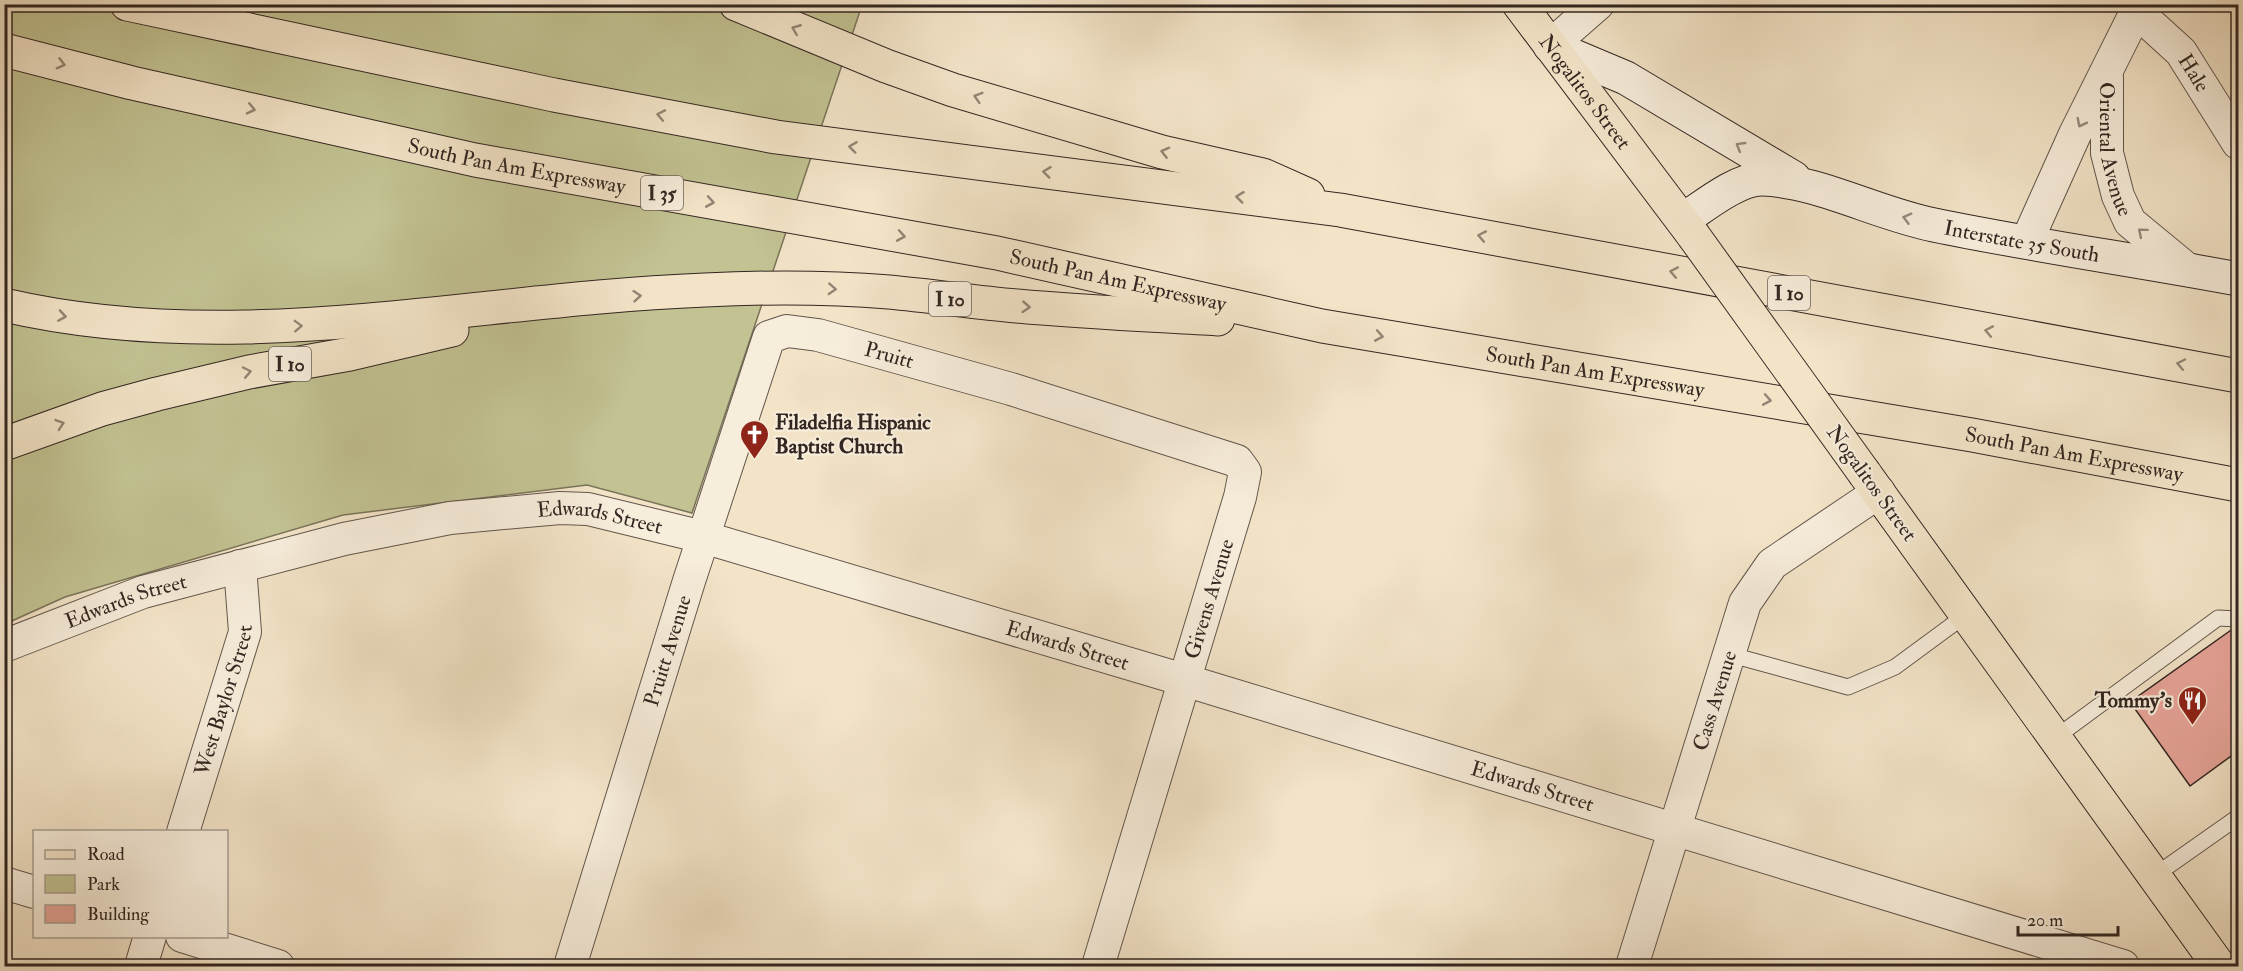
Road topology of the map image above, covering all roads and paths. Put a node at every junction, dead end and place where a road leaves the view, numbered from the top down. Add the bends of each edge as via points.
1 (127, 4) edge
2 (736, 4) edge
3 (1520, 4) edge
4 (1598, 4) edge
5 (2139, 8) edge
6 (1550, 46) junction
7 (4, 50) edge
8 (2107, 71) junction
9 (2238, 143) edge
10 (1809, 186) junction
11 (1340, 210) junction
12 (1688, 228) junction
13 (2027, 241) junction
14 (2187, 269) junction
15 (2238, 279) edge
16 (579, 300) junction
17 (4, 305) edge
18 (1322, 326) junction
19 (769, 337) joint
20 (2238, 376) edge
21 (1011, 389) joint
22 (4, 444) edge
23 (1872, 483) junction
24 (2238, 485) edge
25 (703, 537) junction
26 (240, 566) junction
27 (1966, 614) junction
28 (2238, 619) edge
29 (4, 646) edge
30 (1728, 654) junction
31 (1184, 680) junction
32 (2055, 738) junction
33 (2238, 817) edge
34 (1674, 828) junction
35 (183, 830) edge
36 (2154, 876) junction
37 (4, 883) edge
38 (33, 892) edge
39 (149, 938) edge
40 (188, 938) edge
41 (141, 966) edge
42 (278, 966) edge
43 (570, 966) edge
44 (1098, 966) edge
45 (1632, 966) edge
46 (2122, 966) edge
47 (2219, 966) edge

11 -> 1 main road via 776,136 554,95
11 -> 2 main road, I 10 via 1263,175 1162,152 953,90
3 - 6 main road, Nogalitos Street
4 - 6 street
5 - 8 street, Oriental Avenue
5 - 9 street, Hale via 2181,52
10 -> 6 main road, Interstate 35 South via 1626,78
6 - 12 main road, Nogalitos Street
7 -> 18 main road, South Pan Am Expressway / I 35 via 132,83 475,160 997,253
8 -> 13 street, Oriental Avenue
14 -> 8 street, Oriental Avenue via 2130,222 2118,196 2107,153
10 - 12 main road, Interstate 35 South via 1761,179 1726,191
13 -> 10 main road, Interstate 35 South via 1933,225 1872,209
20 -> 11 main road, I 10
12 - 23 main road, Nogalitos Street, bridge
13 - 14 main road, Interstate 35 South
14 - 15 main road, Interstate 35 South
17 -> 16 main road via 101,323 248,328 323,326
16 -> 18 main road, I 10 via 780,287
22 -> 16 main road, I 10 via 157,394
18 -> 24 main road, South Pan Am Expressway / I 10 via 1949,431
19 - 21 street, Pruitt via 787,331 818,335
19 - 25 street, Pruitt Avenue
21 - 31 street, Givens Avenue via 1237,461 1245,472
23 - 27 main road, Nogalitos Street
23 - 30 street, Cass Avenue via 1772,564 1745,603
25 - 26 street, Edwards Street via 588,509 560,508 450,518 344,539
25 - 31 street, Edwards Street
25 - 43 street, Pruitt Avenue
26 - 29 street, Edwards Street via 143,592
26 - 35 street, West Baylor Street via 245,632
27 - 30 lane via 1895,667 1848,687
27 - 32 main road, Nogalitos Street
28 - 32 lane via 2218,618
30 - 34 street, Cass Avenue
31 - 34 street, Edwards Street
31 - 44 street, Givens Avenue
32 - 36 main road, Nogalitos Street
33 - 36 lane
34 - 45 street, Cass Avenue
34 - 46 street, Edwards Street
36 - 47 main road, Nogalitos Street
37 - 38 street
39 - 41 street
40 - 42 street

